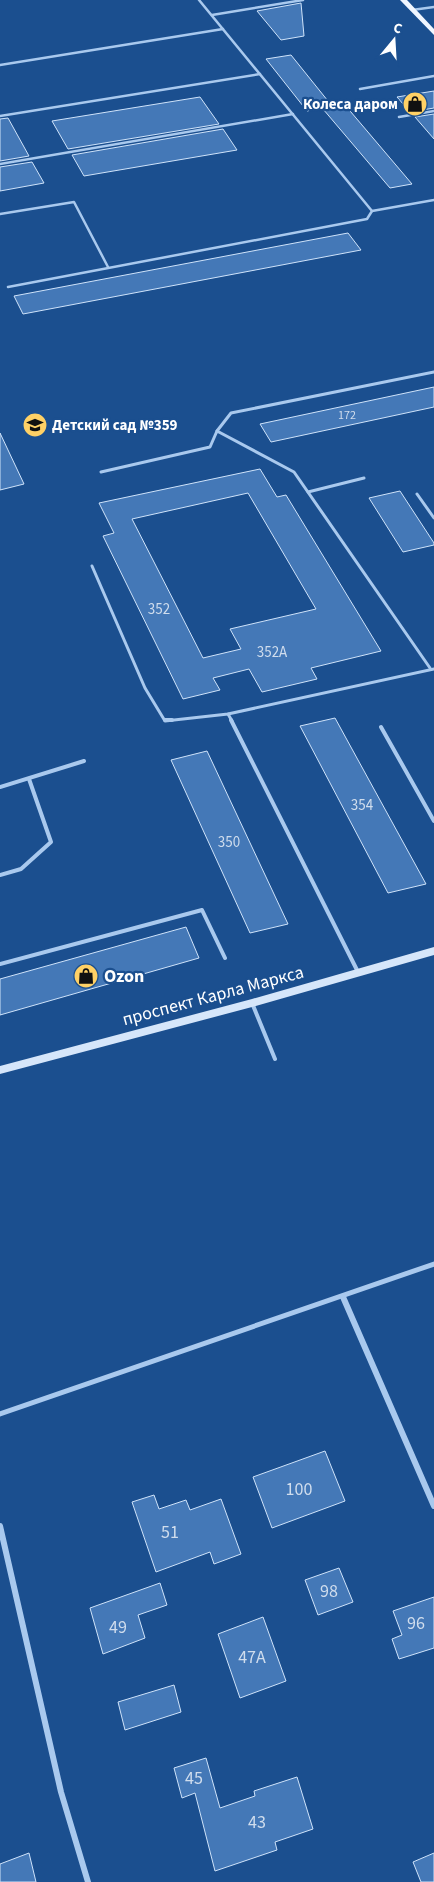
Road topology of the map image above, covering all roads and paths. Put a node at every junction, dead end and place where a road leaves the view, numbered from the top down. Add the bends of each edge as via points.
1 (200, 0) edge
2 (303, 0) edge
3 (403, 0) edge
4 (434, 6) edge
5 (412, 10) junction
6 (212, 15) junction
7 (223, 29) junction
8 (434, 33) edge
9 (0, 65) edge
10 (260, 74) junction
11 (434, 76) edge
12 (360, 89) dead end
13 (434, 111) edge
14 (293, 114) junction
15 (0, 116) edge
16 (399, 117) dead end
17 (0, 164) edge
18 (434, 200) edge
19 (372, 211) junction
20 (0, 214) edge
21 (108, 268) junction
22 (8, 286) dead end
23 (434, 372) edge
24 (217, 431) junction
25 (101, 472) dead end
26 (364, 478) dead end
27 (308, 492) junction
28 (417, 494) dead end
29 (434, 518) edge
30 (92, 566) dead end
31 (432, 668) edge
32 (228, 714) junction
33 (380, 727) dead end
34 (84, 761) dead end
35 (29, 779) junction
36 (0, 787) edge
37 (434, 821) edge
38 (0, 876) edge
39 (434, 951) edge
40 (225, 958) dead end
41 (0, 964) edge
42 (358, 972) junction
43 (252, 1003) junction
44 (274, 1059) dead end
45 (0, 1070) edge
46 (434, 1264) edge
47 (343, 1297) junction
48 (0, 1414) edge
49 (434, 1506) edge
50 (0, 1526) edge
51 (88, 1882) edge

1 - 6 lane
2 - 6 lane
3 - 5 main road
4 - 5 lane
5 - 8 main road
6 - 7 lane
7 - 9 lane
7 - 10 lane
10 - 14 lane
10 - 15 lane
11 - 12 lane
13 - 16 lane
14 - 17 lane
14 - 19 lane
18 - 19 lane
19 - 21 lane via 368,219
20 - 21 lane via 74,202
21 - 22 lane
23 - 24 lane via 231,412
24 - 25 lane via 210,447
24 - 27 lane via 294,472
26 - 27 lane
27 - 31 lane
28 - 29 lane
30 - 32 lane via 145,688 165,721
31 - 32 lane
32 - 42 lane
33 - 37 lane
34 - 35 lane
35 - 36 lane
35 - 38 lane via 50,842 21,869
39 - 42 street, проспект Карла Маркса
40 - 41 lane via 202,910
42 - 43 street, проспект Карла Маркса
43 - 44 lane
43 - 45 street, проспект Карла Маркса
46 - 47 lane
47 - 48 lane
47 - 49 street
50 - 51 street via 61,1792

